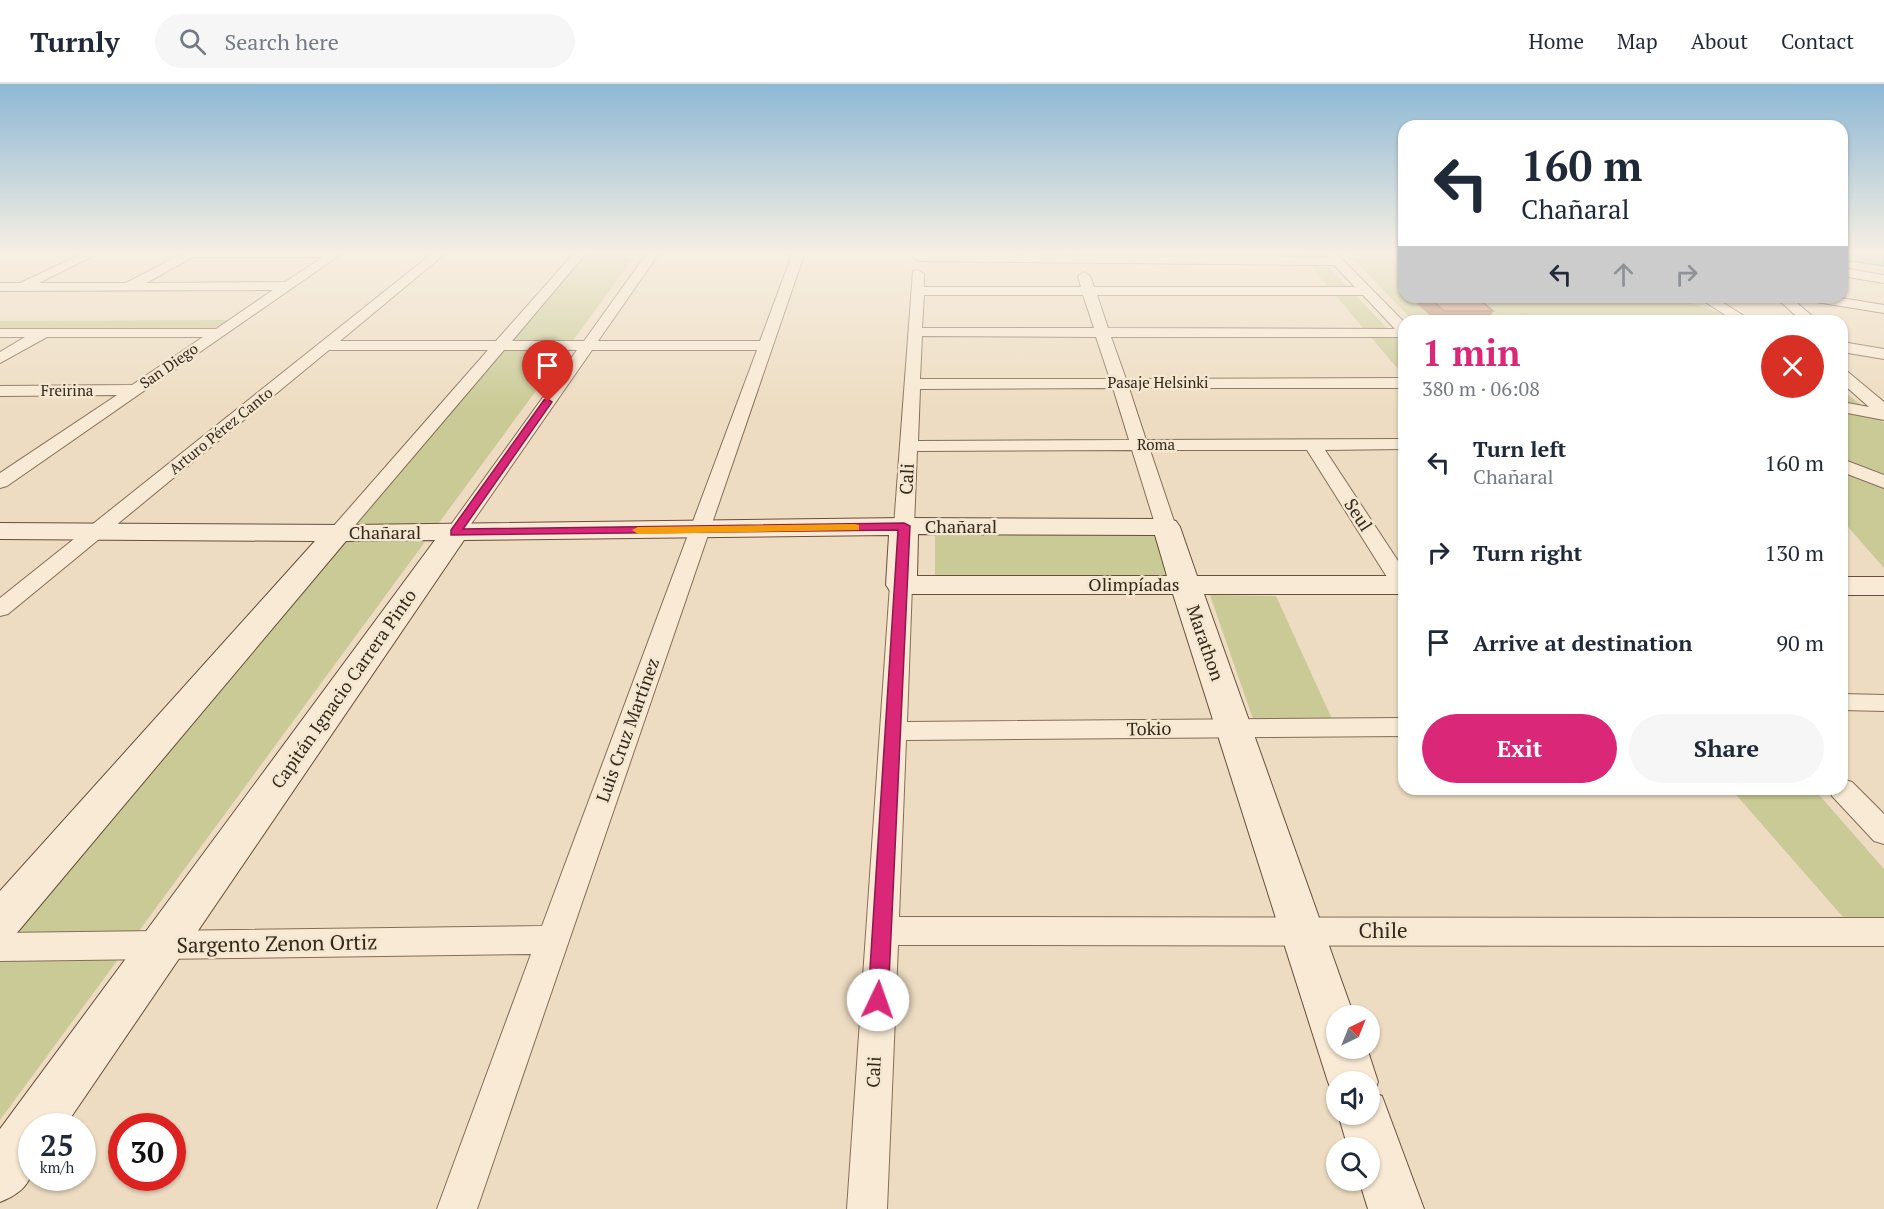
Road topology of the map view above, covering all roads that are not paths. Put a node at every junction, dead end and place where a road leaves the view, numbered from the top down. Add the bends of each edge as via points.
1 (259, 304) edge
2 (376, 304) edge
3 (535, 304) edge
4 (617, 304) edge
5 (780, 304) edge
6 (916, 304) edge
7 (1094, 304) edge
8 (1379, 304) edge
9 (1717, 304) edge
10 (1791, 304) edge
11 (1856, 304) edge
12 (1884, 309) edge
13 (1735, 315) edge
14 (1804, 315) edge
15 (1398, 325) edge
16 (1398, 331) edge
17 (915, 332) junction
18 (0, 333) edge
19 (216, 333) junction
20 (1103, 333) junction
21 (43, 334) junction
22 (326, 345) junction
23 (765, 345) junction
24 (498, 346) junction
25 (587, 346) junction
26 (1848, 348) edge
27 (1859, 350) junction
28 (1884, 354) edge
29 (0, 358) edge
30 (1884, 365) edge
31 (1848, 380) edge
32 (1118, 383) junction
33 (1398, 383) edge
34 (912, 384) junction
35 (134, 390) junction
36 (0, 391) edge
37 (1848, 409) edge
38 (1884, 413) edge
39 (1398, 444) edge
40 (1139, 445) junction
41 (1313, 445) junction
42 (908, 446) junction
43 (1848, 467) edge
44 (0, 482) edge
45 (1884, 482) edge
46 (904, 526) junction
47 (1166, 527) junction
48 (700, 529) junction
49 (0, 531) edge
50 (97, 531) junction
51 (338, 533) junction
52 (455, 533) junction
53 (1398, 576) edge
54 (901, 585) junction
55 (1186, 585) junction
56 (1398, 585) edge
57 (1848, 586) edge
58 (1884, 586) edge
59 (0, 609) edge
60 (1848, 702) edge
61 (1884, 703) edge
62 (1398, 727) edge
63 (1234, 728) junction
64 (893, 731) junction
65 (1848, 795) edge
66 (1882, 829) edge
67 (0, 921) edge
68 (882, 931) junction
69 (1302, 931) junction
70 (1884, 932) edge
71 (553, 940) junction
72 (163, 945) junction
73 (0, 947) edge
74 (1327, 1005) edge
75 (43, 1113) edge
76 (1368, 1125) edge
77 (18, 1150) edge
78 (0, 1175) edge
79 (457, 1209) edge
80 (867, 1209) edge
81 (1396, 1209) edge

1 - 19 street, San Diego
2 - 22 street, Arturo Pérez Canto
3 - 24 street
4 - 25 street, Capitán Ignacio Carrera Pinto
5 - 23 street, Luis Cruz Martínez
6 - 17 street, Cali
7 - 20 street, Marathon
8 - 15 street
9 - 13 street
10 - 14 street
11 - 12 street
16 - 20 street
17 - 20 street
17 - 34 street, Cali
18 - 21 street
19 - 21 street
19 - 35 street, San Diego
20 - 32 street, Marathon
21 - 29 street
22 - 24 street
22 - 50 street, Arturo Pérez Canto
23 - 25 street
23 - 48 street, Luis Cruz Martínez
24 - 25 street
24 - 51 street
25 - 52 street, Capitán Ignacio Carrera Pinto
26 - 27 street
27 - 28 street
27 - 30 street
31 - 38 street
32 - 33 street, Pasaje Helsinki
32 - 34 street, Pasaje Helsinki
32 - 40 street, Marathon
34 - 42 street, Cali
35 - 36 street, Freirina
35 - 44 street, San Diego
37 - 38 street
39 - 41 street, Roma
40 - 41 street, Roma
40 - 42 street, Roma
40 - 47 street, Marathon
41 - 53 street, Seul
42 - 46 street, Cali
43 - 45 street
46 - 47 street, Chañaral
46 - 48 street, Chañaral
46 - 54 street, Cali
47 - 55 street, Marathon
48 - 52 street, Chañaral
48 - 71 street, Luis Cruz Martínez
49 - 50 street, Chañaral
50 - 51 street, Chañaral
50 - 59 street, Arturo Pérez Canto
51 - 52 street, Chañaral
51 - 67 street
52 - 72 street, Capitán Ignacio Carrera Pinto
54 - 55 street, Olimpíadas
54 - 64 street, Cali
55 - 56 street, Olimpíadas
55 - 63 street, Marathon
57 - 58 street
60 - 61 street
62 - 63 street, Tokio
63 - 64 street, Tokio
63 - 69 street, Marathon
64 - 68 street, Cali
65 - 66 street
68 - 69 street, Chile
68 - 80 street, Cali
69 - 70 street, Chile
69 - 74 street, Marathon
71 - 72 street, Sargento Zenon Ortiz
71 - 79 street, Luis Cruz Martínez
72 - 73 street, Sargento Zenon Ortiz
72 - 75 street, Capitán Ignacio Carrera Pinto
76 - 81 street
77 - 78 street

